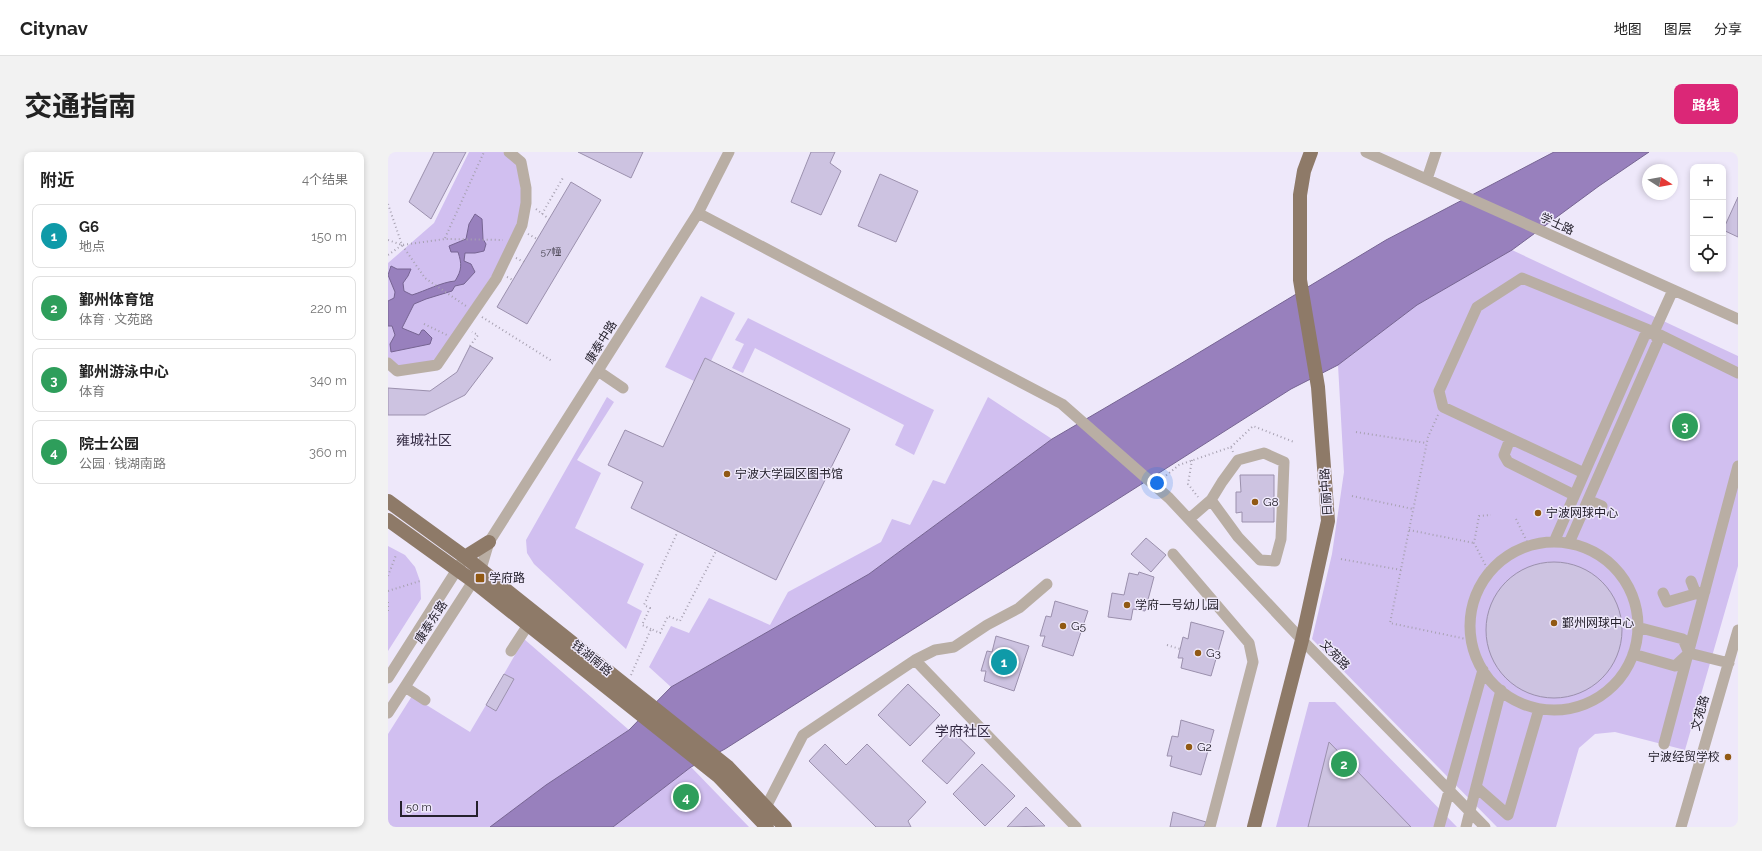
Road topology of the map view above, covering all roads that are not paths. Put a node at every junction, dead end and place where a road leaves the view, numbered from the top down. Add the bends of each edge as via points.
1 (509, 152) edge
2 (729, 152) edge
3 (1311, 152) edge
4 (1366, 152) edge
5 (1436, 152) edge
6 (1427, 179) junction
7 (698, 213) junction
8 (1673, 290) junction
9 (1738, 319) edge
10 (1654, 332) junction
11 (388, 363) edge
12 (598, 371) junction
13 (1738, 373) edge
14 (623, 388) dead end
15 (1510, 439) junction
16 (1738, 466) edge
17 (1584, 473) junction
18 (1574, 495) junction
19 (1588, 500) junction
20 (388, 501) edge
21 (1208, 503) junction
22 (1602, 506) dead end
23 (1189, 519) junction
24 (388, 520) edge
25 (489, 542) junction
26 (1554, 542) junction
27 (1569, 542) junction
28 (1172, 554) dead end
29 (465, 557) junction
30 (457, 569) junction
31 (481, 569) junction
32 (473, 581) junction
33 (1691, 581) dead end
34 (1046, 584) dead end
35 (1663, 593) dead end
36 (1700, 593) junction
37 (528, 625) junction
38 (1638, 627) junction
39 (1738, 630) edge
40 (1302, 640) junction
41 (511, 651) dead end
42 (1689, 652) junction
43 (1633, 654) junction
44 (915, 660) junction
45 (1729, 663) junction
46 (1483, 670) junction
47 (388, 678) edge
48 (405, 687) junction
49 (1501, 690) junction
50 (425, 700) dead end
51 (635, 701) junction
52 (1539, 709) junction
53 (388, 713) edge
54 (1664, 744) dead end
55 (723, 771) junction
56 (1476, 787) junction
57 (1449, 790) junction
58 (766, 807) junction
59 (1470, 812) junction
60 (766, 827) edge
61 (785, 827) edge
62 (1076, 827) edge
63 (1210, 827) edge
64 (1254, 827) edge
65 (1439, 827) edge
66 (1466, 827) edge
67 (1485, 827) edge
68 (1681, 827) edge

1 - 11 street via 521,162 526,203 522,225 496,279 437,365 398,371
2 - 7 street, 康泰中路
3 - 40 main road, 日丽中路 via 1304,171 1300,195 1300,280 1318,387 1328,521
4 - 6 street, 学士路
5 - 6 street
6 - 8 street, 学士路
7 - 12 street, 康泰中路
7 - 23 street, 文苑路 via 1062,404 1169,498
8 - 9 street, 学士路
8 - 10 street
10 - 13 street
10 - 15 street via 1522,278 1477,307 1439,392 1443,407
10 - 17 street via 1645,335
10 - 19 street via 1658,341
12 - 14 street
12 - 25 street, 康泰中路
15 - 17 street
15 - 18 street via 1504,455 1508,462
16 - 36 street
17 - 18 street
18 - 26 street
19 - 22 street
19 - 27 street
20 - 29 main road, 钱湖南路
21 - 21 street via 1238,460 1264,453 1284,462 1282,539 1275,561 1260,560
21 - 23 street
23 - 40 street, 文苑路
24 - 30 main road, 钱湖南路
25 - 29 main road
25 - 31 street, 康泰东路
26 - 27 street
26 - 46 street via 1539,542 1512,553 1490,572 1473,603 1470,632 1476,660
27 - 38 street via 1589,549 1613,566 1630,590
28 - 63 street via 1249,644 1253,662
29 - 30 street, 康泰东路
29 - 31 main road, 钱湖南路
30 - 32 main road, 钱湖南路
30 - 47 street, 康泰东路
31 - 32 street, 康泰东路
31 - 51 main road, 钱湖南路 via 626,686
32 - 37 main road, 钱湖南路
32 - 48 street, 康泰东路
33 - 36 street
34 - 44 street via 1019,608 954,647 935,650
35 - 36 street via 1667,602
36 - 42 street
37 - 41 street
37 - 51 main road, 钱湖南路
38 - 42 street via 1683,639
38 - 43 street
39 - 45 street, 文苑路
40 - 57 street, 文苑路
40 - 64 main road, 日丽中路
42 - 43 street via 1675,666
42 - 45 street
42 - 54 street
43 - 52 street via 1623,674 1604,694 1578,708 1553,711
44 - 58 street via 803,735
44 - 62 street
45 - 68 street, 文苑路
46 - 49 street via 1492,684
46 - 57 street
48 - 50 street
48 - 53 street, 康泰东路
49 - 52 street via 1524,706
49 - 56 street
51 - 55 main road, 钱湖南路
52 - 56 street via 1508,815
55 - 58 main road, 钱湖南路
55 - 60 main road, 钱湖南路
56 - 59 street
57 - 59 street, 文苑路
57 - 65 street
58 - 61 main road, 钱湖南路
59 - 66 street
59 - 67 street, 文苑路

